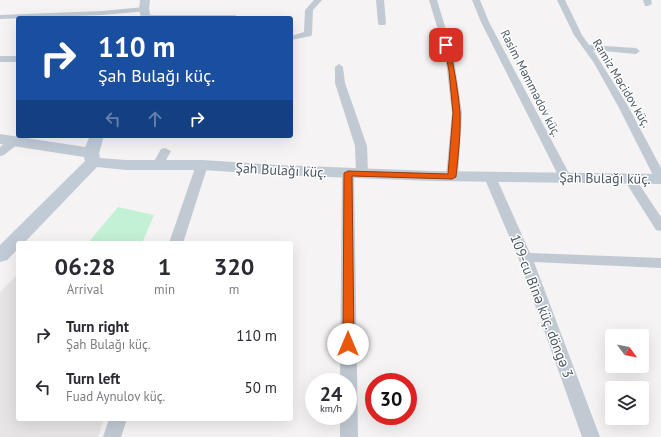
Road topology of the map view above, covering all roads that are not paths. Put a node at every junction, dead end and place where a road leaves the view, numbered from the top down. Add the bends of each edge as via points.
1 (318, 0) edge
2 (380, 0) edge
3 (433, 0) edge
4 (476, 0) edge
5 (562, 0) edge
6 (145, 11) edge
7 (16, 16) edge
8 (24, 16) edge
9 (220, 16) edge
10 (0, 17) edge
11 (382, 23) dead end
12 (293, 38) edge
13 (586, 47) junction
14 (636, 51) dead end
15 (0, 59) edge
16 (16, 59) edge
17 (339, 67) dead end
18 (97, 138) edge
19 (8, 140) edge
20 (165, 151) dead end
21 (0, 153) edge
22 (92, 157) junction
23 (158, 165) junction
24 (202, 165) junction
25 (355, 174) junction
26 (452, 177) junction
27 (490, 177) junction
28 (565, 177) junction
29 (629, 178) junction
30 (661, 179) edge
31 (661, 227) edge
32 (177, 241) edge
33 (0, 256) edge
34 (525, 258) junction
35 (661, 263) edge
36 (117, 421) edge
37 (112, 437) edge
38 (349, 437) edge
39 (590, 437) edge

1 - 12 street via 309,10 308,34
2 - 11 street
3 - 26 street via 449,53 456,106
4 - 28 street, Rasim Məmmədov küç.
5 - 13 street, Ramiz Məcidov küç.
6 - 8 street
6 - 9 street
7 - 10 street
13 - 14 street
13 - 30 street, Ramiz Məcidov küç. via 623,106
15 - 16 street
17 - 25 street via 340,83 361,146
18 - 22 street
19 - 21 street
19 - 22 street, Şah Bulağı küç.
20 - 23 street
22 - 23 street, Şah Bulağı küç. via 115,164
22 - 33 street
23 - 24 street, Şah Bulağı küç.
24 - 25 street, Şah Bulağı küç.
24 - 32 street
25 - 26 street, Şah Bulağı küç.
25 - 38 street
26 - 27 street, Şah Bulağı küç.
27 - 28 street, Şah Bulağı küç.
27 - 34 street, 109-cu Binə küç. döngə 3
28 - 29 street, Şah Bulağı küç.
29 - 30 street, Şah Bulağı küç.
29 - 31 street
34 - 35 street
34 - 39 street, 109-cu Binə küç. döngə 3
36 - 37 street

